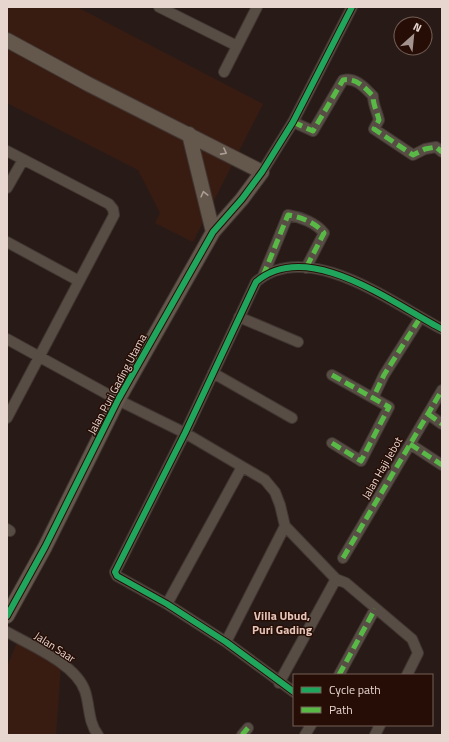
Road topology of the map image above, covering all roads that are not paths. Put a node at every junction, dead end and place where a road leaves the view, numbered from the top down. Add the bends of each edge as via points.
1 (159, 7) edge
2 (257, 7) edge
3 (352, 7) edge
4 (7, 40) edge
5 (237, 46) junction
6 (224, 72) dead end
7 (293, 122) junction
8 (189, 134) junction
9 (7, 151) edge
10 (442, 152) edge
11 (23, 160) junction
12 (262, 172) junction
13 (7, 188) edge
14 (213, 232) junction
15 (7, 242) edge
16 (306, 268) junction
17 (263, 276) junction
18 (79, 281) junction
19 (239, 317) junction
20 (420, 318) junction
21 (442, 329) edge
22 (7, 339) edge
23 (298, 342) dead end
24 (40, 357) junction
25 (213, 373) junction
26 (332, 375) dead end
27 (442, 390) edge
28 (373, 398) junction
29 (118, 400) junction
30 (428, 414) junction
31 (7, 418) edge
32 (292, 418) dead end
33 (442, 424) edge
34 (184, 432) junction
35 (332, 443) dead end
36 (410, 444) junction
37 (442, 465) edge
38 (242, 467) junction
39 (285, 526) junction
40 (343, 558) dead end
41 (336, 579) junction
42 (167, 604) junction
43 (375, 609) junction
44 (7, 616) edge
45 (7, 632) edge
46 (226, 642) junction
47 (340, 674) edge
48 (408, 674) edge
49 (279, 683) junction
50 (293, 691) edge
51 (310, 726) edge
52 (380, 726) edge
53 (98, 735) edge
54 (305, 735) edge
55 (375, 735) edge

1 - 5 street
2 - 5 street
3 - 7 street
4 - 8 street
5 - 6 street
7 - 10 street via 313,131 343,80 348,79 362,85 373,96 373,106 379,120 374,129 413,155 436,147
7 - 12 street
8 -> 12 street
14 -> 8 street
9 - 11 street
11 - 13 street
11 - 18 street via 109,204 113,209 114,215
12 - 14 street, Jalan Puri Gading Utama
14 - 29 street, Jalan Puri Gading Utama
15 - 18 street
16 - 17 street via 284,269
16 - 17 street via 324,232 299,217 288,215
16 - 20 street via 327,270 364,285
17 - 19 street via 256,282
18 - 24 street
19 - 23 street
19 - 25 street
20 - 21 street
20 - 28 street via 384,375
22 - 24 street
24 - 29 street
24 - 31 street
25 - 32 street
25 - 34 street
26 - 28 street
27 - 30 street, Jalan Haji Jebot
28 - 35 street via 389,407 361,461
29 - 34 street
29 - 44 street, Jalan Puri Gading Utama via 45,547
30 - 33 street
30 - 36 street, Jalan Haji Jebot
34 - 38 street
34 - 42 street via 115,572 117,576
36 - 37 street
36 - 40 street, Jalan Haji Jebot
38 - 39 street via 265,480 274,492
38 - 42 street
39 - 41 street
39 - 46 street
41 - 43 street via 346,583
41 - 49 street
42 - 46 street
43 - 47 street
43 - 48 street via 415,642 418,653
45 - 53 street, Jalan Saar via 67,667 75,676 85,690 90,720
46 - 49 street
49 - 50 street
51 - 54 street
52 - 55 street

